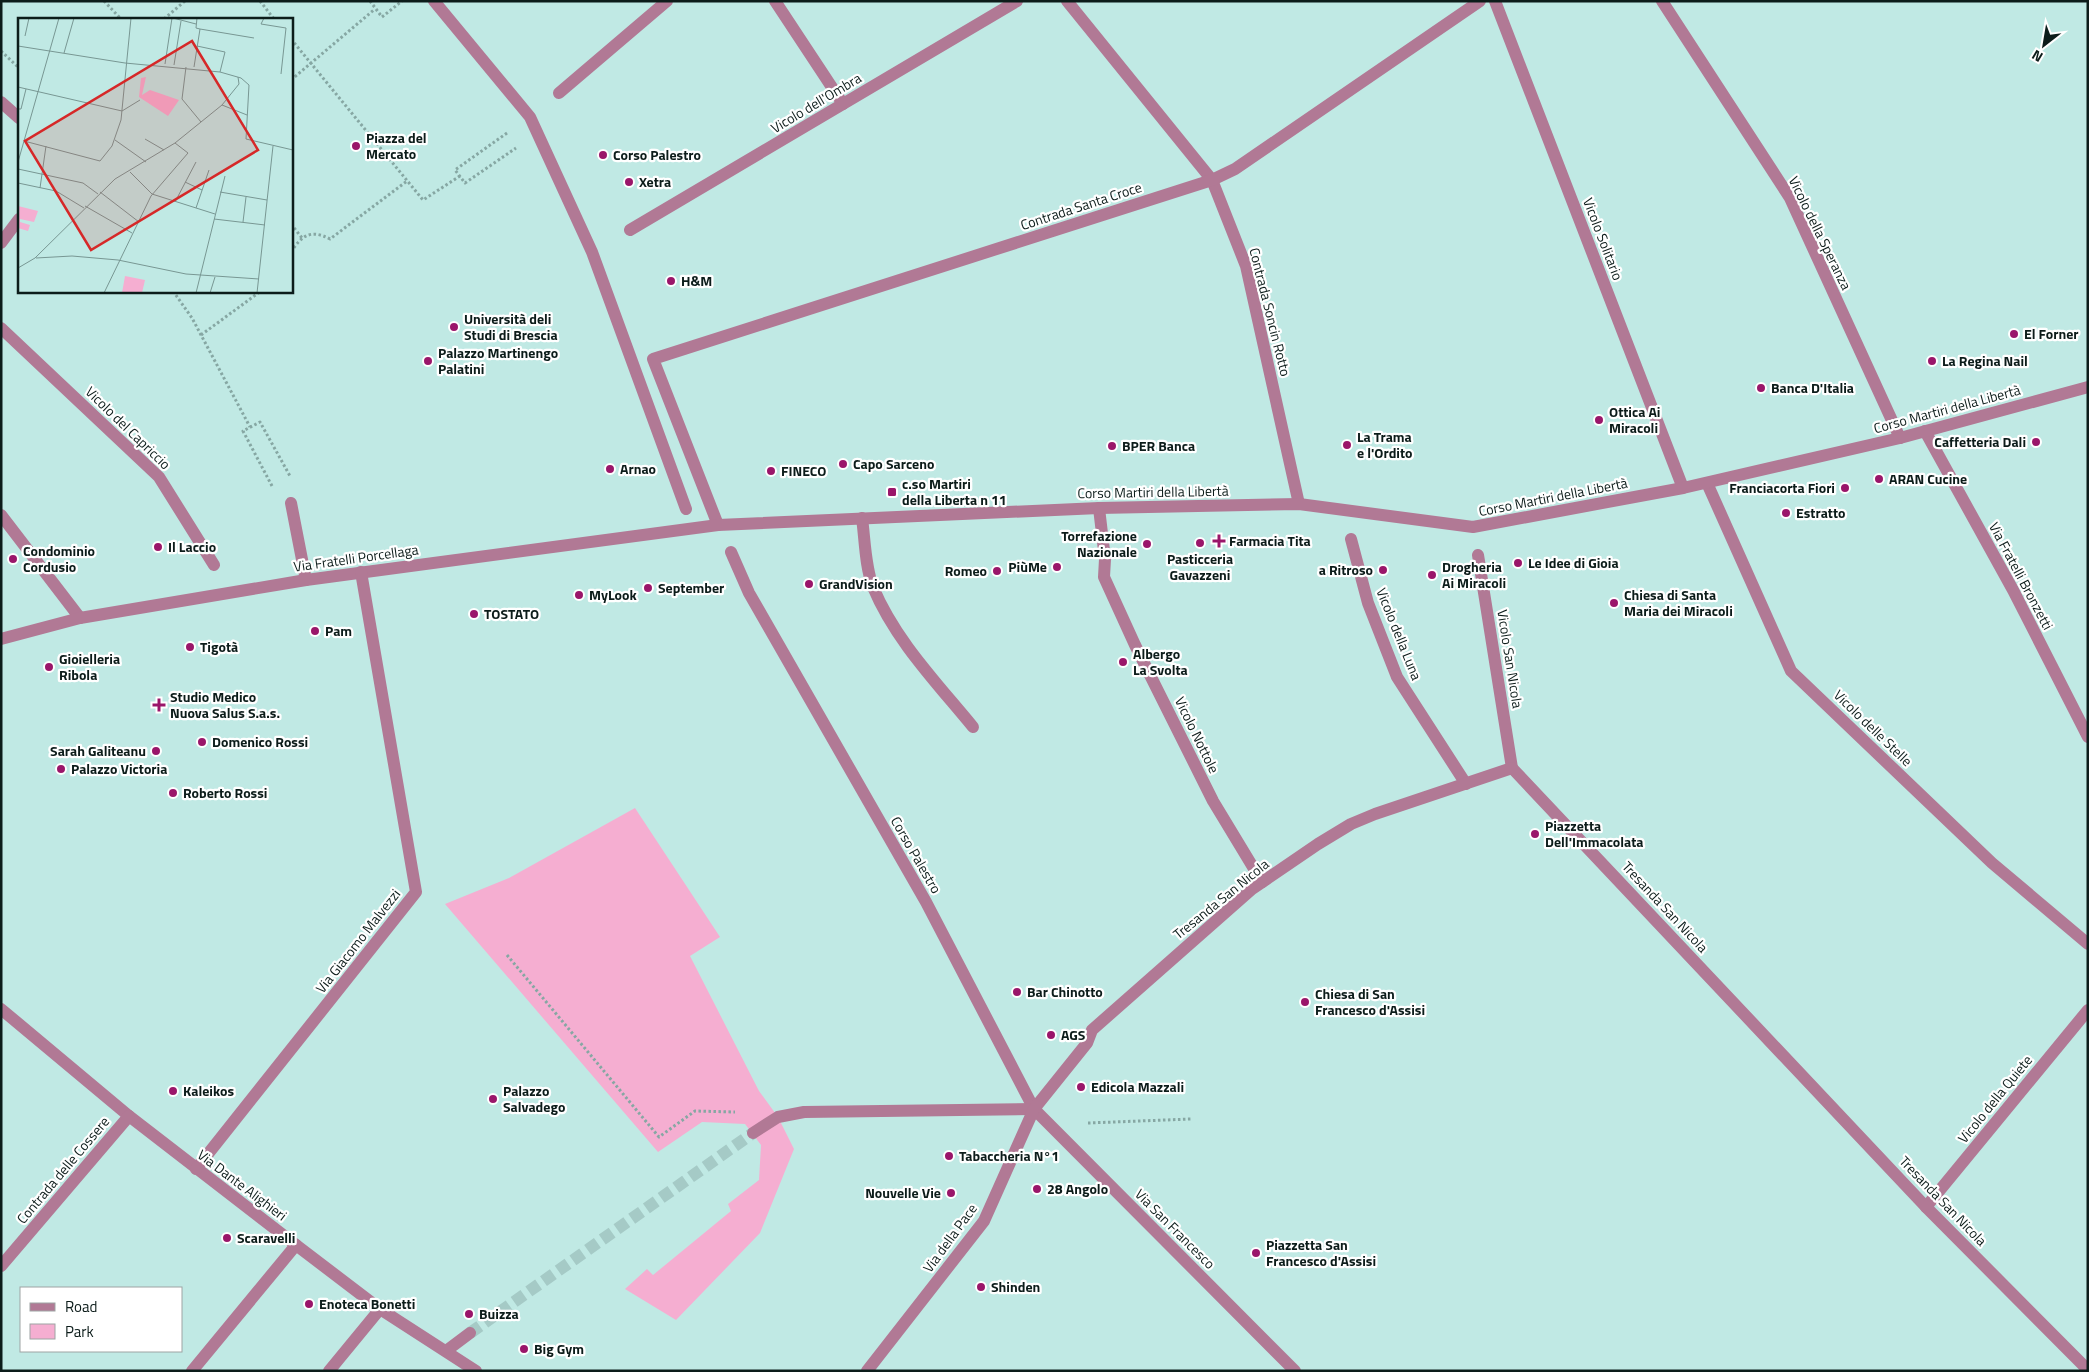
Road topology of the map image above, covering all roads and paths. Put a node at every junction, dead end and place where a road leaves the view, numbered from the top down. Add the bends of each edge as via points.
1 (104, 1) edge
2 (185, 1) edge
3 (260, 1) edge
4 (370, 1) edge
5 (402, 1) edge
6 (434, 1) edge
7 (667, 1) edge
8 (775, 1) edge
9 (1017, 1) edge
10 (1067, 1) edge
11 (1480, 1) edge
12 (1495, 1) edge
13 (1662, 1) edge
14 (375, 9) junction
15 (121, 18) edge
16 (165, 18) edge
17 (273, 18) edge
18 (292, 40) edge
19 (1, 51) edge
20 (311, 63) junction
21 (18, 67) edge
22 (292, 79) edge
23 (559, 92) dead end
24 (1, 102) edge
25 (843, 104) junction
26 (18, 117) edge
27 (530, 117) junction
28 (537, 133) junction
29 (460, 176) junction
30 (1212, 180) junction
31 (407, 181) junction
32 (18, 220) edge
33 (292, 225) edge
34 (630, 230) dead end
35 (302, 238) junction
36 (1, 243) edge
37 (292, 251) edge
38 (174, 292) edge
39 (260, 292) edge
40 (1, 328) edge
41 (202, 335) junction
42 (2088, 387) edge
43 (250, 427) dead end
44 (1925, 431) junction
45 (1900, 438) junction
46 (1707, 483) junction
47 (1683, 488) junction
48 (291, 503) dead end
49 (1299, 504) junction
50 (1099, 508) junction
51 (686, 509) dead end
52 (1, 514) edge
53 (862, 518) junction
54 (718, 525) junction
55 (1351, 538) dead end
56 (731, 552) dead end
57 (1478, 555) dead end
58 (214, 565) dead end
59 (361, 572) junction
60 (306, 580) junction
61 (80, 618) junction
62 (1, 639) edge
63 (973, 727) dead end
64 (2088, 737) edge
65 (1512, 768) junction
66 (1466, 784) junction
67 (1262, 882) junction
68 (2088, 944) edge
69 (507, 955) dead end
70 (1, 1009) edge
71 (2088, 1010) edge
72 (1034, 1109) junction
73 (129, 1116) junction
74 (1191, 1119) dead end
75 (1096, 1123) dead end
76 (757, 1131) joint
77 (196, 1169) junction
78 (1926, 1207) junction
79 (296, 1245) junction
80 (1, 1266) edge
81 (380, 1309) junction
82 (470, 1333) tunnel mouth
83 (446, 1351) junction
84 (2088, 1370) edge
85 (192, 1371) edge
86 (329, 1371) edge
87 (476, 1371) edge
88 (867, 1371) edge
89 (1294, 1371) edge

1 - 15 path
2 - 16 path
3 - 17 path
4 - 14 path
5 - 14 path via 382,17
6 - 27 street
7 - 23 street
8 - 25 street
9 - 25 street, Vicolo dell'Ombra
10 - 30 street, Contrada Soncin Rotto
11 - 30 street, Contrada Santa Croce via 1235,168
12 - 47 street, Vicolo Solitario
13 - 45 street, Vicolo della Speranza via 1790,198
14 - 20 path
18 - 20 path
19 - 21 path
20 - 22 path
20 - 31 path
24 - 26 street
25 - 34 street, Vicolo dell'Ombra
27 - 28 street
27 - 29 path via 455,170
28 - 29 path via 465,183
28 - 51 street via 592,252
29 - 31 path via 423,200
30 - 49 street, Contrada Soncin Rotto via 1246,266
30 - 54 street, Contrada Santa Croce via 653,359
31 - 35 path via 330,239 319,233
32 - 36 street
33 - 35 path
35 - 37 path
38 - 41 path
39 - 41 path
40 - 58 street, Vicolo del Capriccio via 159,477
41 - 43 path
42 - 44 street, Corso Martiri della Libertà
44 - 45 street, Corso Martiri della Libertà
44 - 64 street, Via Fratelli Bronzetti via 2013,590
45 - 46 street, Corso Martiri della Libertà
46 - 47 street, Corso Martiri della Libertà
46 - 68 street, Vicolo delle Stelle via 1792,671 1992,863
47 - 49 street, Corso Martiri della Libertà via 1473,527
48 - 60 street
49 - 50 street, Corso Martiri della Libertà
50 - 53 street, Corso Martiri della Libertà
50 - 67 street, Vicolo Nottole via 1104,577 1213,801
52 - 61 street
53 - 54 street, Corso Martiri della Libertà
53 - 63 street via 872,585 886,613 900,637
54 - 59 street, Via Fratelli Porcellaga
55 - 66 street, Vicolo della Luna via 1368,603 1397,677
56 - 72 street, Corso Palestro via 749,594 926,902
57 - 65 street, Vicolo San Nicola
59 - 60 street, Via Fratelli Porcellaga
59 - 77 street, Via Giacomo Malvezzi via 416,892
60 - 61 street, Via Fratelli Porcellaga
61 - 62 street, Via Fratelli Porcellaga
65 - 66 street, Tresanda San Nicola
65 - 78 street, Tresanda San Nicola
66 - 67 street, Tresanda San Nicola via 1351,824
67 - 72 street, Tresanda San Nicola via 1092,1030 1086,1043
69 - 76 path via 659,1137 695,1111 748,1112
70 - 73 street, Via Dante Alighieri
71 - 78 street, Vicolo della Quiete
72 - 76 street via 804,1112 778,1117
72 - 88 street, Via della Pace via 984,1221
72 - 89 street, Via San Francesco
73 - 77 street, Via Dante Alighieri
73 - 80 street, Contrada delle Cossere
74 - 75 path
77 - 79 street, Via Dante Alighieri
78 - 84 street, Tresanda San Nicola
79 - 81 street, Via Dante Alighieri
79 - 85 street
81 - 83 street, Via Dante Alighieri
81 - 86 street
82 - 83 street
83 - 87 street, Via Dante Alighieri

